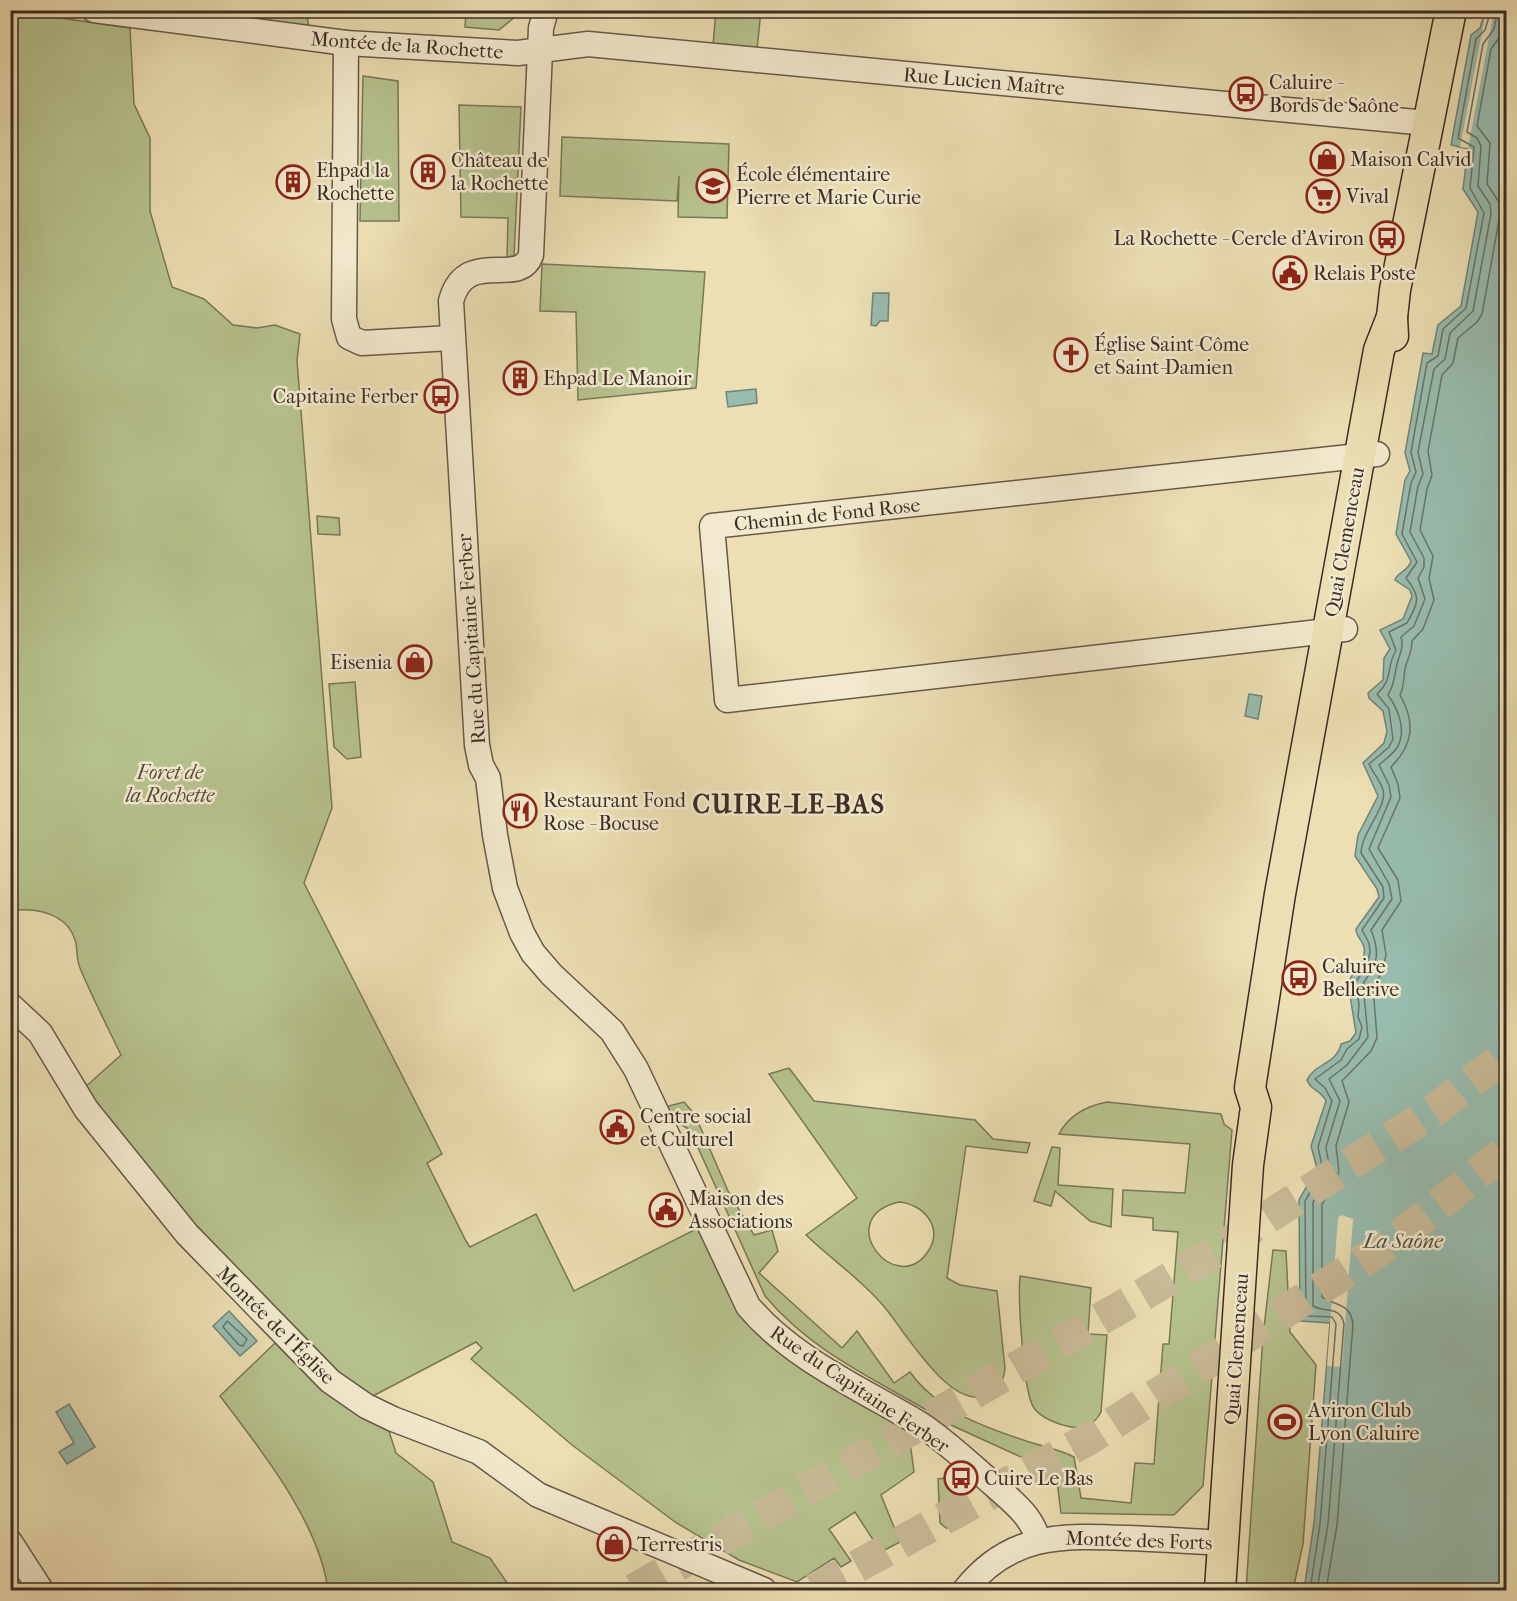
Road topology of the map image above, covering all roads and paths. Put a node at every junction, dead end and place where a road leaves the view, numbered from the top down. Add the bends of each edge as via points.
1 (94, 10) edge
2 (546, 10) edge
3 (1451, 10) edge
4 (346, 43) junction
5 (541, 49) junction
6 (1427, 123) junction
7 (451, 338) junction
8 (1368, 455) junction
9 (1337, 630) junction
10 (10, 1005) edge
11 (1038, 1540) junction
12 (10, 1542) edge
13 (1223, 1543) junction
14 (41, 1590) edge
15 (764, 1590) edge
16 (964, 1590) edge
17 (1220, 1590) edge

1 - 4 street, Montée de la Rochette
2 - 5 street, Rue du Capitaine Ferber
3 - 6 main road, Quai Clemenceau
4 - 5 street, Montée de la Rochette via 518,53
4 - 7 street via 344,319 349,336 362,343
5 - 6 street, Rue Lucien Maître via 588,45
5 - 7 street, Rue du Capitaine Ferber via 531,255 523,267 479,270 457,286 451,301
6 - 8 main road, Quai Clemenceau via 1392,317 1379,350
7 - 11 street, Rue du Capitaine Ferber via 477,745 488,778 506,888 522,933 552,975 612,1031 636,1069 755,1315 800,1353 923,1426 1013,1503 1034,1525
8 - 9 main road, Quai Clemenceau
8 - 9 street, Chemin de Fond Rose via 712,526 727,700
9 - 13 main road, Quai Clemenceau via 1250,1088 1256,1107 1248,1165
10 - 15 street, Montée de l'Église via 40,1033 86,1109 187,1234 330,1382 393,1419 479,1452 538,1495
11 - 13 street, Montée des Forts via 1070,1536
11 - 16 street, Montée des Forts via 1018,1547
12 - 14 street
13 - 17 main road, Quai Clemenceau

